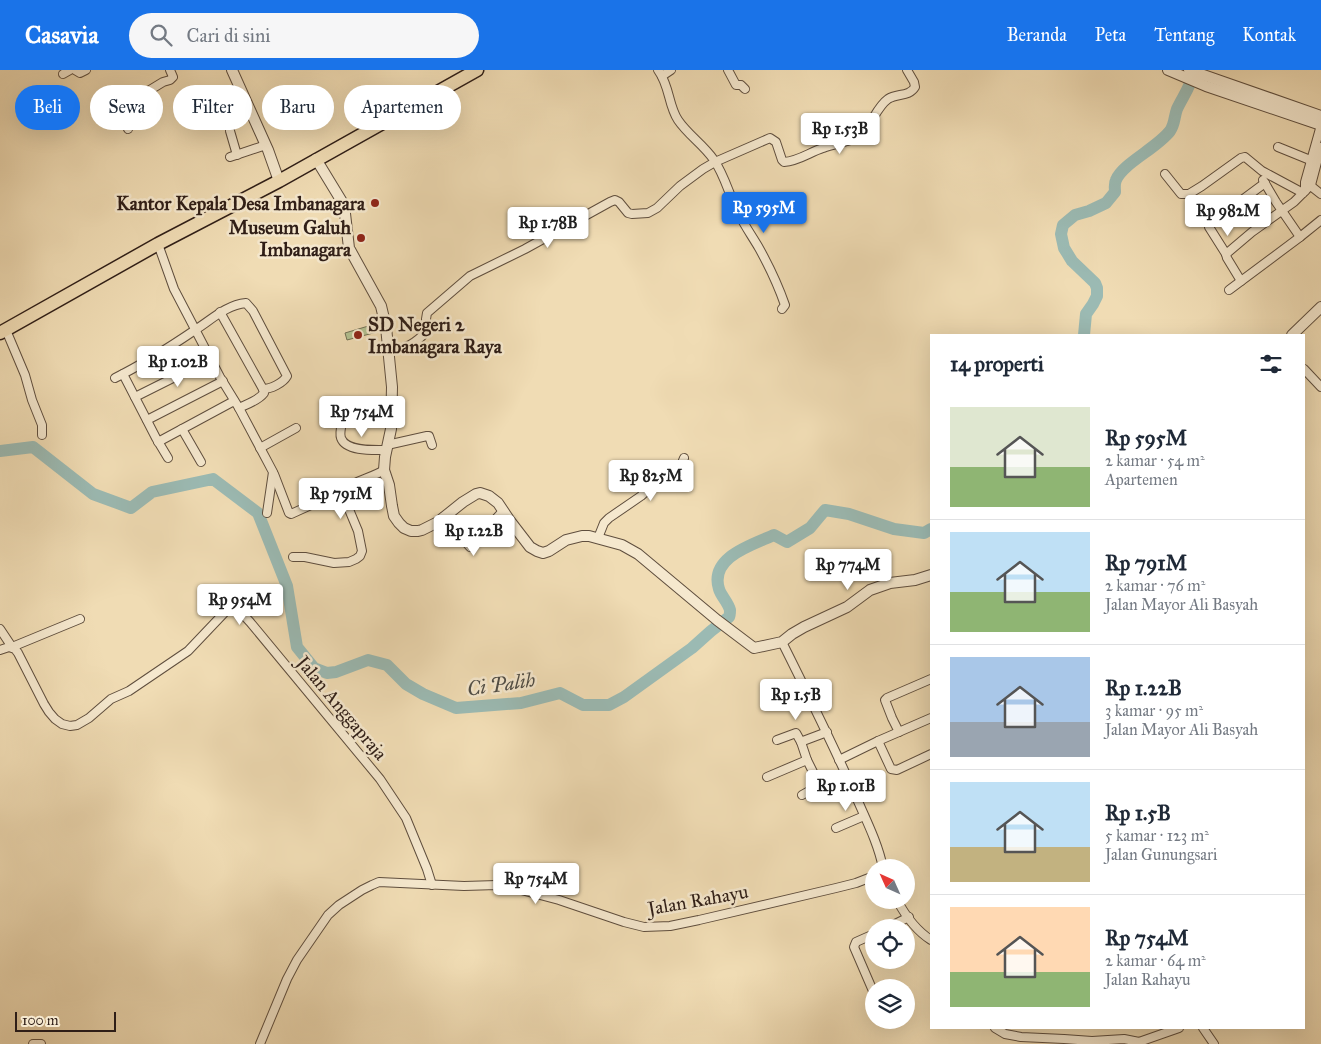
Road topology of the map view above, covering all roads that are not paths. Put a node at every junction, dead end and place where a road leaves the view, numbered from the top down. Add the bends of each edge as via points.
1 (75, 70) edge
2 (86, 70) edge
3 (170, 70) edge
4 (232, 70) edge
5 (477, 70) edge
6 (671, 70) edge
7 (728, 70) edge
8 (907, 70) edge
9 (1168, 70) edge
10 (1189, 70) edge
11 (660, 73) edge
12 (1209, 79) edge
13 (158, 85) edge
14 (745, 89) dead end
15 (1321, 116) edge
16 (1321, 125) edge
17 (230, 131) dead end
18 (266, 145) junction
19 (1278, 147) dead end
20 (1321, 147) edge
21 (1316, 158) edge
22 (316, 159) junction
23 (715, 162) junction
24 (1257, 168) junction
25 (1165, 174) dead end
26 (279, 180) junction
27 (1265, 182) junction
28 (1308, 184) junction
29 (1304, 192) junction
30 (1321, 194) edge
31 (1282, 210) junction
32 (1321, 220) edge
33 (1300, 237) junction
34 (158, 244) junction
35 (1226, 254) junction
36 (1241, 280) junction
37 (1229, 290) dead end
38 (1321, 307) edge
39 (782, 309) dead end
40 (220, 312) junction
41 (196, 330) junction
42 (3, 332) edge
43 (1293, 334) edge
44 (389, 351) junction
45 (211, 359) junction
46 (1305, 370) edge
47 (123, 374) junction
48 (115, 378) dead end
49 (222, 381) junction
50 (1321, 387) edge
51 (263, 389) junction
52 (135, 397) junction
53 (236, 405) junction
54 (343, 418) dead end
55 (147, 420) junction
56 (296, 428) dead end
57 (182, 429) junction
58 (42, 435) dead end
59 (158, 442) junction
60 (432, 445) dead end
61 (387, 447) junction
62 (260, 448) junction
63 (168, 458) dead end
64 (684, 458) dead end
65 (201, 462) dead end
66 (384, 470) junction
67 (273, 472) junction
68 (344, 490) junction
69 (269, 499) junction
70 (283, 499) junction
71 (503, 511) junction
72 (267, 513) dead end
73 (443, 517) junction
74 (598, 538) junction
75 (293, 557) dead end
76 (930, 575) edge
77 (236, 590) dead end
78 (237, 608) junction
79 (80, 619) dead end
80 (0, 629) edge
81 (782, 642) junction
82 (12, 647) junction
83 (0, 650) edge
84 (930, 679) edge
85 (930, 718) edge
86 (827, 732) junction
87 (899, 732) junction
88 (776, 740) dead end
89 (878, 741) junction
90 (802, 742) junction
91 (930, 754) edge
92 (807, 760) junction
93 (840, 760) junction
94 (767, 777) dead end
95 (802, 795) dead end
96 (864, 816) junction
97 (836, 828) dead end
98 (882, 859) edge
99 (865, 880) edge
100 (432, 885) junction
101 (901, 909) edge
102 (909, 918) joint
103 (865, 938) edge
104 (930, 939) edge
105 (868, 979) edge
106 (997, 1029) edge
107 (1176, 1029) edge
108 (1203, 1029) edge
109 (33, 1044) edge
110 (41, 1044) edge
111 (260, 1044) edge
112 (1214, 1044) edge

1 - 2 street via 80,73
3 - 13 street via 173,77
4 - 18 street
5 - 22 highway
6 - 11 street
7 - 14 street via 736,84
8 - 23 street via 914,82 913,90 889,98 865,130 854,139 784,162 776,142 770,138
9 - 12 street via 1178,75
10 - 12 street
11 - 23 street via 676,117
12 - 15 street
12 - 16 street
16 - 21 street
17 - 18 street via 234,156
18 - 26 street
19 - 21 street
20 - 21 street
21 - 28 street
22 - 26 highway
22 - 44 street via 344,205 349,248 381,306
23 - 39 street via 777,285 785,304
23 - 44 street via 691,177 648,213 628,213 615,200 470,276 427,313 427,331 422,337 402,349
24 - 25 street via 1245,157 1241,158 1185,195
24 - 27 street
24 - 29 street
26 - 34 highway
27 - 31 street
27 - 35 street via 1209,227
28 - 29 street
28 - 30 street
29 - 31 street
31 - 33 street
31 - 35 street
32 - 33 street
33 - 36 street
34 - 41 street via 174,289
34 - 42 highway
35 - 36 street
36 - 37 street
38 - 43 street
40 - 41 street
40 - 51 street
40 - 51 street via 244,302 253,311 287,376 276,385
41 - 45 street
41 - 47 street
42 - 58 street via 25,375 42,425
44 - 61 street via 392,387
45 - 49 street
45 - 52 street
46 - 50 street
47 - 48 street
47 - 52 street
49 - 53 street
49 - 55 street
51 - 53 street via 262,396
52 - 55 street
53 - 57 street
53 - 62 street
54 - 61 street via 341,436 344,441 358,449
55 - 59 street
56 - 62 street
57 - 59 street
57 - 65 street
59 - 63 street
60 - 61 street via 430,436 427,436
61 - 66 street
62 - 67 street
64 - 74 street via 642,496 609,518
66 - 68 street
66 - 73 street via 394,516 404,528 422,530
67 - 69 street
67 - 70 street
68 - 70 street via 293,514 289,513
68 - 75 street via 358,530 360,556 349,562 334,563
69 - 70 street
69 - 72 street
71 - 73 street via 498,503 480,493
71 - 73 street via 470,547
71 - 74 street via 530,547 543,553 576,537
74 - 81 street via 638,554 754,648
76 - 81 street via 870,590 847,607 804,627
77 - 78 street
78 - 82 street via 226,612 176,660 111,699 77,725 62,724 49,712
78 - 100 street, Jalan Anggapraja via 380,779 409,824
79 - 82 street
80 - 82 street
81 - 86 street
82 - 83 street
84 - 87 street via 885,700
85 - 87 street
86 - 90 street
86 - 93 street
87 - 89 street
88 - 90 street via 796,733
89 - 91 street via 894,770
89 - 93 street
90 - 92 street
92 - 94 street
92 - 95 street via 819,784
93 - 96 street
96 - 97 street
96 - 98 street
99 - 100 street, Jalan Rahayu via 699,920 644,927 517,888
100 - 111 street, Jalan Rahayu via 379,882 328,915 297,960
101 - 102 street
102 - 104 street
103 - 105 street via 856,942 854,947
106 - 107 street via 1021,1037 1139,1042
108 - 112 street
109 - 110 street

